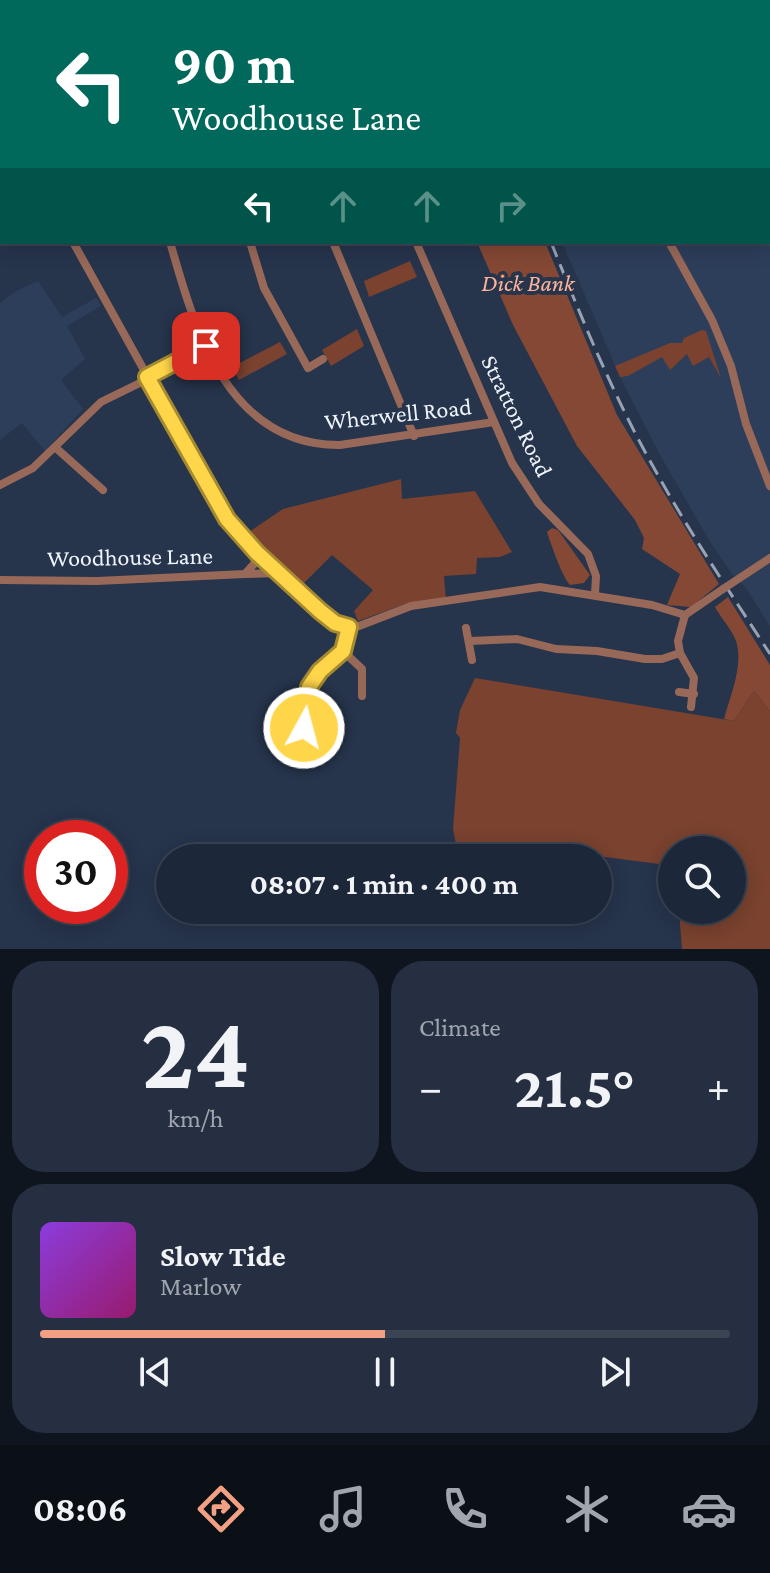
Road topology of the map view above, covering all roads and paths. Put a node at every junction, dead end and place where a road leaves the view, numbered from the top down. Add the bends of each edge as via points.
1 (74, 244) edge
2 (171, 244) edge
3 (251, 244) edge
4 (334, 244) edge
5 (417, 244) edge
6 (670, 244) edge
7 (206, 346) junction
8 (323, 359) dead end
9 (147, 378) junction
10 (494, 422) junction
11 (414, 436) junction
12 (56, 448) junction
13 (0, 485) edge
14 (770, 486) edge
15 (103, 490) dead end
16 (257, 553) junction
17 (770, 558) edge
18 (279, 573) junction
19 (245, 574) junction
20 (0, 580) edge
21 (595, 594) junction
22 (685, 615) junction
23 (349, 627) junction
24 (466, 628) dead end
25 (470, 641) junction
26 (343, 651) junction
27 (680, 653) junction
28 (472, 660) dead end
29 (679, 692) dead end
30 (694, 694) junction
31 (375, 696) dead end
32 (691, 707) dead end
33 (302, 757) dead end

1 - 9 street
2 - 7 street, Wherwell Road
3 - 8 street via 264,288 308,368
4 - 11 street
5 - 10 street, Stratton Road
6 - 14 street via 721,343
7 - 9 street
7 - 11 street, Wherwell Road via 241,403 288,436 334,445
9 - 12 street via 101,402
9 - 16 street via 214,499
10 - 11 street, Wherwell Road
10 - 21 street, Stratton Road via 524,484 588,554 596,576
12 - 13 street via 33,468
12 - 15 street
16 - 18 street
16 - 19 street, Woodhouse Lane
17 - 22 street, bridge
18 - 19 street
18 - 23 street via 329,619
19 - 20 street, Woodhouse Lane
21 - 22 street
21 - 23 street via 516,589 411,606
22 - 27 street
23 - 26 street
24 - 25 street
25 - 27 street via 517,639 645,659
25 - 28 street
26 - 31 street via 362,669 363,692
26 - 33 street via 320,671 307,692
27 - 30 street via 694,678
29 - 30 street
30 - 32 street

